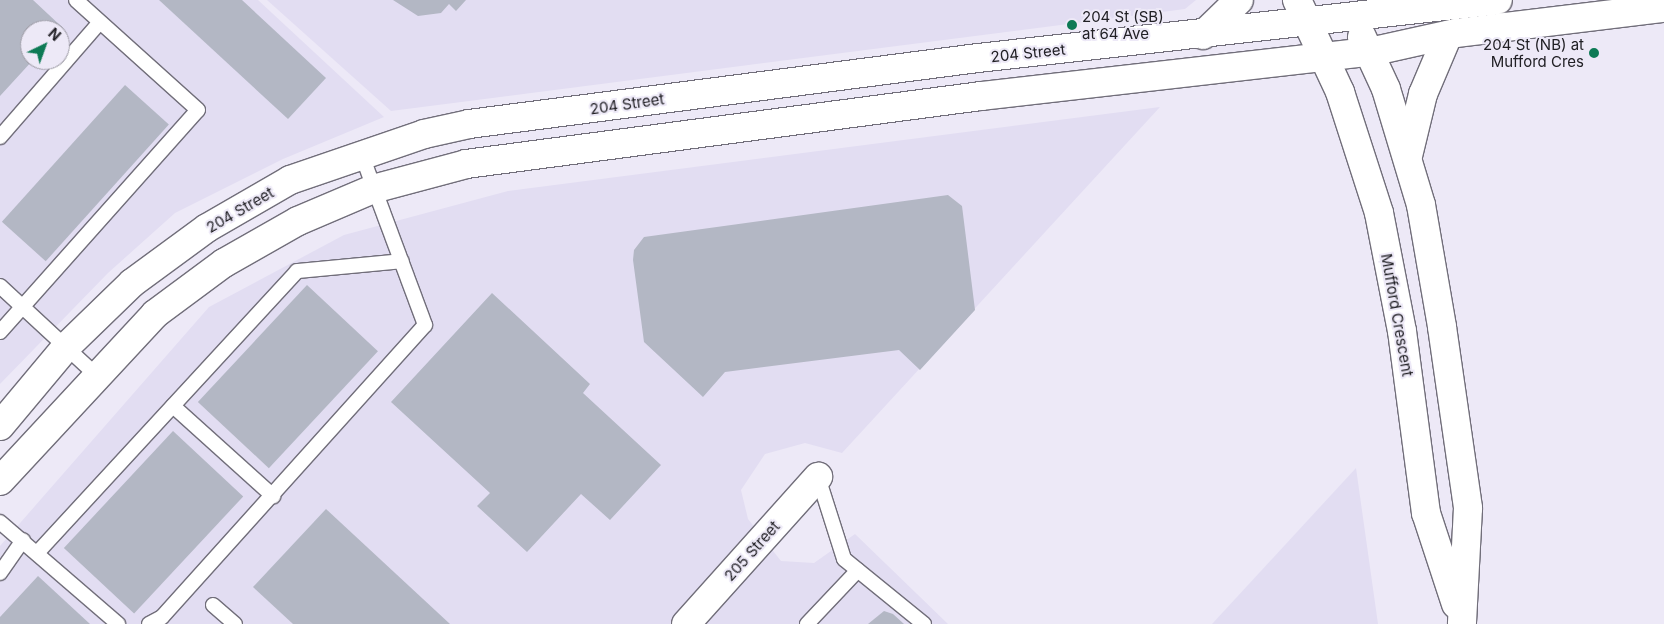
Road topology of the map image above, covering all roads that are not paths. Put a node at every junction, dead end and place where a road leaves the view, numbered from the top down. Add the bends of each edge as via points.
1 (76, 0) edge
2 (1239, 0) edge
3 (1498, 0) edge
4 (1347, 8) edge
5 (1664, 8) edge
6 (1302, 10) edge
7 (100, 22) junction
8 (1203, 35) junction
9 (1448, 35) junction
10 (1370, 52) junction
11 (1324, 57) junction
12 (0, 137) edge
13 (361, 153) junction
14 (1408, 157) junction
15 (373, 189) junction
16 (402, 262) junction
17 (0, 286) edge
18 (23, 308) junction
19 (0, 332) edge
20 (66, 347) junction
21 (95, 374) junction
22 (173, 406) junction
23 (0, 426) edge
24 (818, 478) joint
25 (0, 481) edge
26 (273, 496) junction
27 (0, 522) edge
28 (23, 540) junction
29 (38, 552) junction
30 (858, 570) junction
31 (0, 574) edge
32 (214, 605) dead end
33 (1461, 620) edge
34 (118, 624) edge
35 (149, 624) edge
36 (234, 624) edge
37 (686, 624) edge
38 (807, 624) edge
39 (924, 624) edge

1 - 7 lane
2 - 8 main road
3 - 4 main road, 204 Street
4 - 6 main road, 204 Street
4 - 10 main road, Mufford Crescent
5 - 9 main road
6 - 8 main road, 204 Street
6 - 11 main road, Mufford Crescent
7 - 12 lane
7 - 18 lane via 198,110
8 - 13 main road, 204 Street via 978,58 469,124
9 - 10 main road
9 - 14 main road via 1423,94
10 - 11 main road
10 - 14 main road, Mufford Crescent
11 - 15 main road via 484,161
11 - 33 main road, Mufford Crescent via 1349,115 1380,213 1402,331 1426,513
13 - 15 lane
13 - 20 main road, 204 Street via 290,180 207,228 132,283
14 - 33 main road, Mufford Crescent via 1421,204 1468,508
15 - 16 lane
15 - 21 main road via 298,221 224,263 155,314
16 - 22 lane via 297,271
16 - 26 lane via 425,325
17 - 18 lane
18 - 19 lane
18 - 20 lane
20 - 21 lane
20 - 23 main road, 204 Street
21 - 25 main road
22 - 26 lane
22 - 29 lane
24 - 30 lane via 831,530 844,559
24 - 37 main road, 205 Street
26 - 35 lane via 162,617
27 - 28 lane
28 - 29 lane
28 - 31 lane
29 - 34 lane
30 - 38 lane
30 - 39 lane
32 - 36 lane

